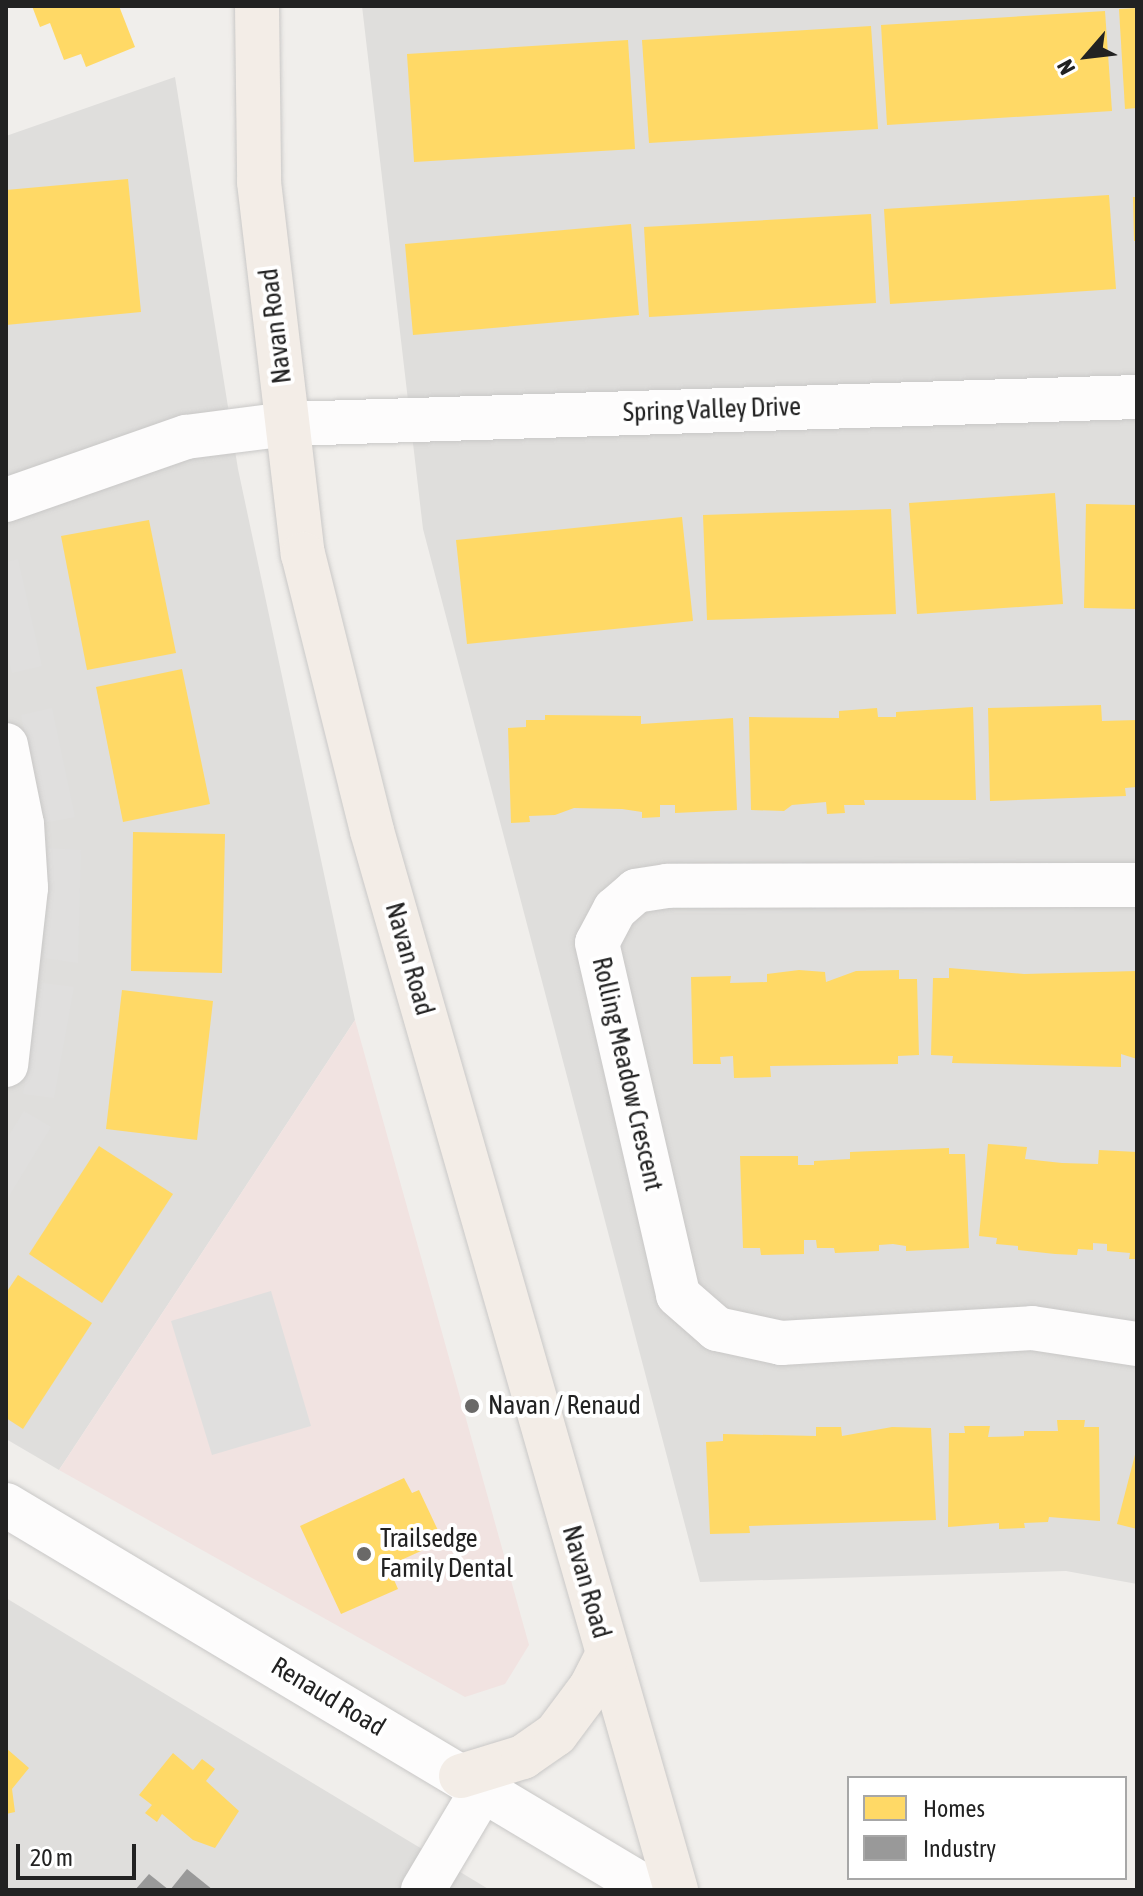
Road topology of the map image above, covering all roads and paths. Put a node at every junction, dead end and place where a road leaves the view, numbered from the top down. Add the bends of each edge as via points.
1 (257, 6) edge
2 (1137, 397) edge
3 (288, 424) junction
4 (6, 500) edge
5 (6, 745) edge
6 (1137, 885) edge
7 (6, 1065) edge
8 (1137, 1344) edge
9 (6, 1505) edge
10 (607, 1655) junction
11 (472, 1782) junction
12 (423, 1890) edge
13 (650, 1890) edge
14 (676, 1890) edge

1 - 3 main road, Navan Road via 259,182
2 - 3 street, Spring Valley Drive
3 - 4 street, Spring Valley Drive via 186,437
3 - 10 main road, Navan Road via 303,554 372,831
5 - 7 street via 22,824 26,888
6 - 8 street, Rolling Meadow Crescent via 667,886 636,891 597,943 678,1295 717,1329 781,1343 1032,1328
9 - 11 street, Renaud Road
10 - 11 main road via 556,1734
10 - 14 main road, Navan Road
11 - 12 street
11 - 13 street, Renaud Road

